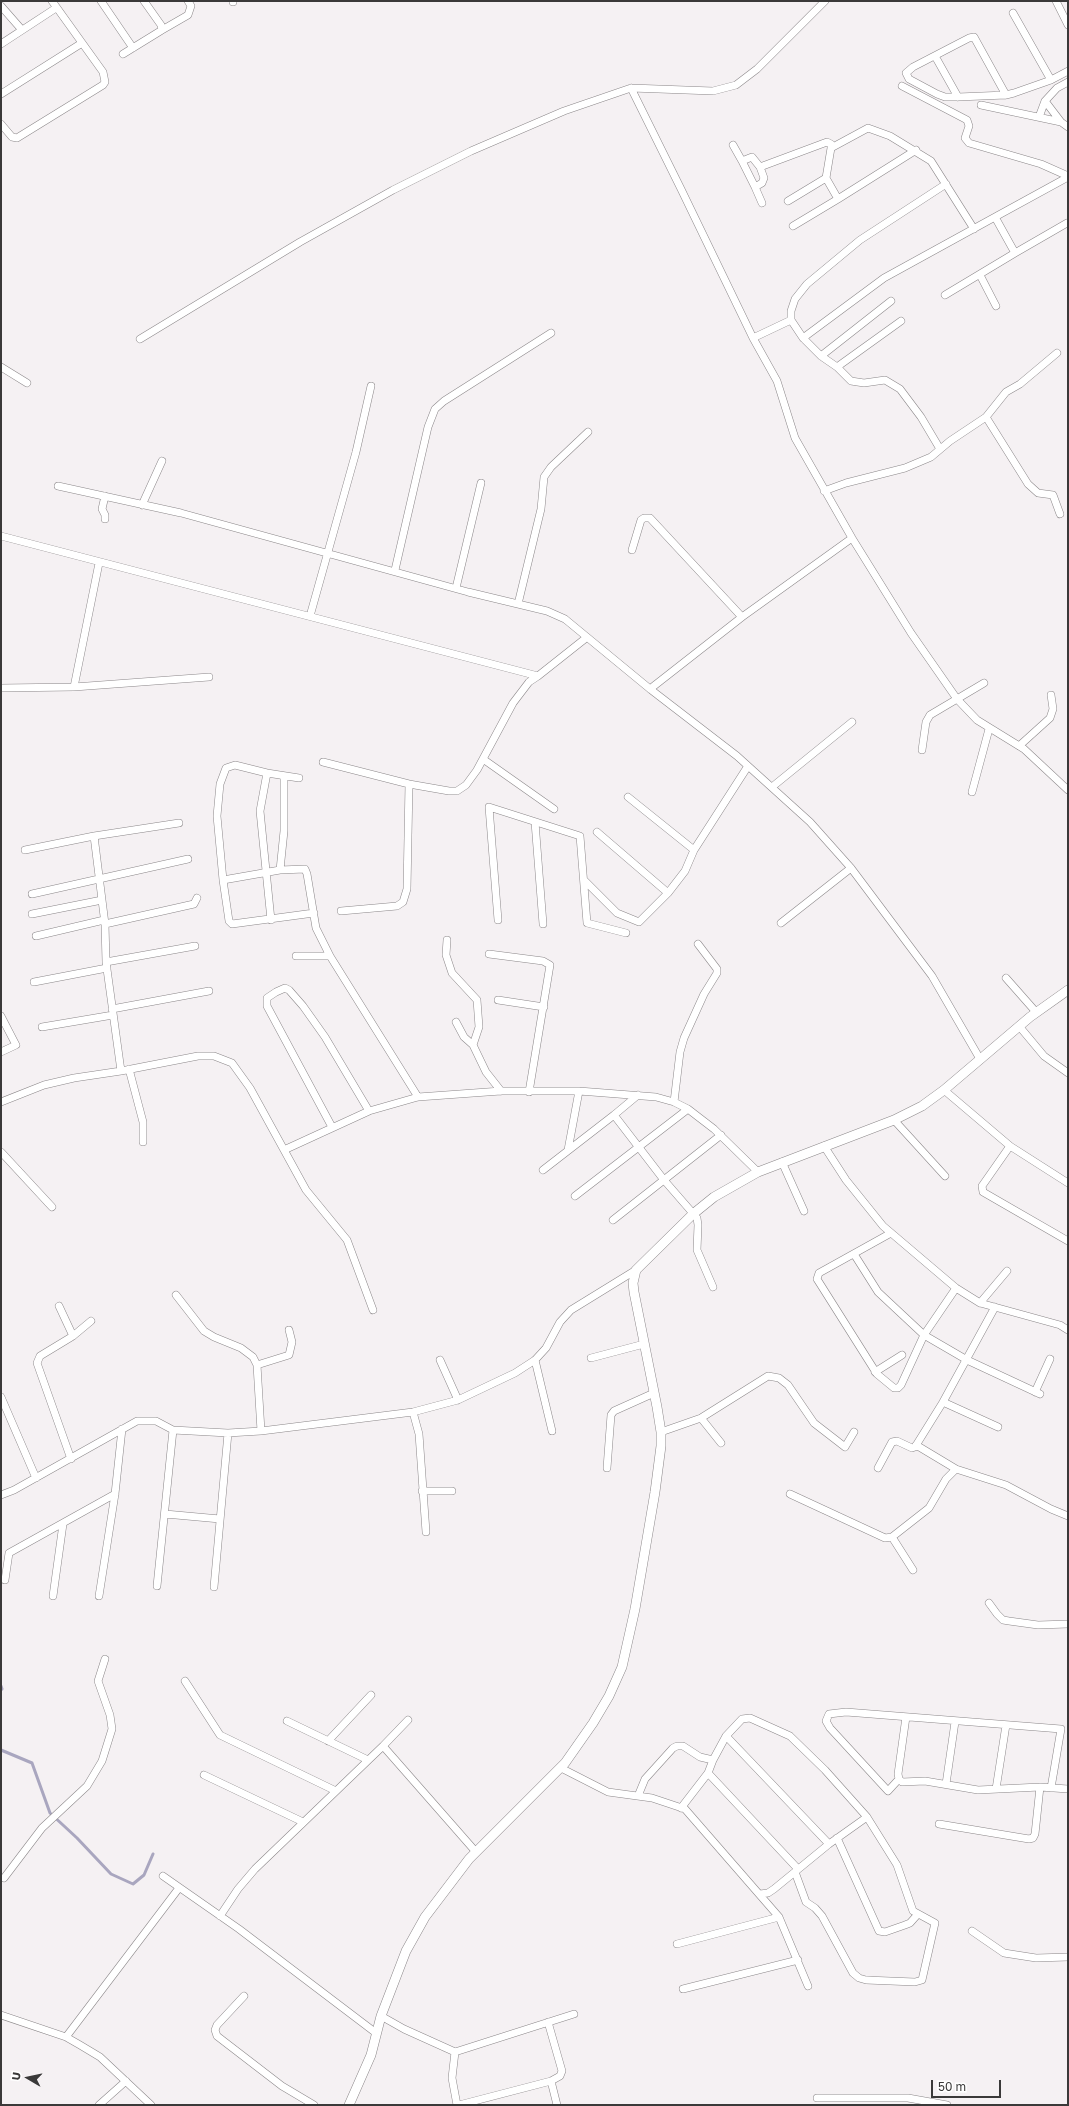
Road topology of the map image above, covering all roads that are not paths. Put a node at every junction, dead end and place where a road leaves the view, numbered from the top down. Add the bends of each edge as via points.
1 (52, 1) edge
2 (101, 1) edge
3 (144, 1) edge
4 (188, 1) edge
5 (825, 1) edge
6 (1056, 1) edge
7 (1, 6) edge
8 (56, 8) junction
9 (1013, 13) dead end
10 (1068, 25) edge
11 (22, 30) junction
12 (162, 30) junction
13 (82, 43) junction
14 (1, 44) edge
15 (133, 48) junction
16 (123, 54) dead end
17 (935, 56) junction
18 (1068, 71) edge
19 (1051, 80) junction
20 (1068, 82) edge
21 (902, 86) dead end
22 (630, 88) junction
23 (1, 94) edge
24 (1006, 94) junction
25 (958, 97) junction
26 (1045, 101) junction
27 (981, 105) dead end
28 (1039, 117) junction
29 (1061, 122) junction
30 (1, 124) edge
31 (1068, 127) edge
32 (733, 145) dead end
33 (831, 148) junction
34 (916, 150) junction
35 (742, 161) junction
36 (760, 167) junction
37 (1068, 176) edge
38 (826, 178) junction
39 (946, 184) junction
40 (755, 187) junction
41 (838, 200) junction
42 (788, 201) dead end
43 (762, 203) dead end
44 (995, 217) junction
45 (1067, 223) edge
46 (793, 226) dead end
47 (974, 229) junction
48 (1015, 253) junction
49 (980, 275) junction
50 (945, 295) dead end
51 (891, 301) dead end
52 (996, 306) dead end
53 (791, 320) junction
54 (901, 321) dead end
55 (551, 333) dead end
56 (753, 338) junction
57 (803, 338) junction
58 (140, 339) dead end
59 (1057, 353) dead end
60 (821, 356) junction
61 (1, 367) edge
62 (838, 367) junction
63 (28, 383) dead end
64 (371, 386) dead end
65 (986, 417) junction
66 (588, 432) dead end
67 (940, 448) junction
68 (162, 461) dead end
69 (481, 483) dead end
70 (58, 486) dead end
71 (824, 491) junction
72 (105, 496) junction
73 (142, 505) junction
74 (1060, 514) dead end
75 (105, 519) dead end
76 (1, 536) edge
77 (852, 538) junction
78 (632, 550) dead end
79 (328, 553) junction
80 (99, 563) junction
81 (395, 570) junction
82 (456, 588) junction
83 (518, 604) junction
84 (310, 616) junction
85 (742, 617) junction
86 (586, 638) junction
87 (538, 676) junction
88 (209, 677) dead end
89 (984, 683) dead end
90 (74, 687) junction
91 (1, 688) edge
92 (650, 689) junction
93 (1051, 695) dead end
94 (957, 698) junction
95 (852, 722) dead end
96 (989, 729) junction
97 (1019, 746) junction
98 (922, 750) dead end
99 (483, 759) junction
100 (323, 762) dead end
101 (748, 766) junction
102 (267, 773) junction
103 (284, 776) junction
104 (299, 778) dead end
105 (409, 784) junction
106 (772, 787) junction
107 (1068, 790) edge
108 (972, 792) dead end
109 (628, 797) dead end
110 (554, 809) dead end
111 (534, 822) junction
112 (179, 823) dead end
113 (597, 832) dead end
114 (94, 836) junction
115 (25, 850) dead end
116 (694, 850) junction
117 (188, 859) dead end
118 (850, 868) junction
119 (280, 870) junction
120 (268, 873) junction
121 (98, 878) junction
122 (222, 880) junction
123 (584, 880) junction
124 (668, 893) junction
125 (32, 894) dead end
126 (197, 898) dead end
127 (102, 900) junction
128 (341, 911) dead end
129 (314, 913) junction
130 (32, 914) dead end
131 (271, 920) junction
132 (498, 920) dead end
133 (104, 922) junction
134 (781, 923) dead end
135 (543, 924) dead end
136 (626, 933) dead end
137 (36, 936) dead end
138 (447, 940) dead end
139 (698, 944) dead end
140 (195, 946) dead end
141 (489, 954) dead end
142 (296, 956) dead end
143 (330, 956) junction
144 (106, 965) junction
145 (1006, 978) dead end
146 (34, 982) dead end
147 (1068, 990) edge
148 (209, 991) dead end
149 (498, 1000) dead end
150 (544, 1006) junction
151 (112, 1012) junction
152 (1036, 1012) junction
153 (1, 1016) edge
154 (456, 1022) dead end
155 (1019, 1026) junction
156 (42, 1027) dead end
157 (473, 1045) junction
158 (1, 1052) edge
159 (980, 1059) junction
160 (129, 1069) junction
161 (121, 1071) junction
162 (1068, 1073) edge
163 (944, 1090) junction
164 (501, 1091) junction
165 (579, 1091) junction
166 (529, 1092) junction
167 (638, 1095) junction
168 (418, 1097) junction
169 (1, 1102) edge
170 (674, 1102) junction
171 (688, 1109) junction
172 (369, 1111) junction
173 (614, 1116) junction
174 (894, 1120) junction
175 (332, 1127) junction
176 (721, 1135) junction
177 (143, 1142) dead end
178 (824, 1146) junction
179 (1010, 1146) junction
180 (638, 1148) junction
181 (284, 1150) junction
182 (568, 1150) junction
183 (1, 1152) edge
184 (782, 1162) junction
185 (543, 1170) dead end
186 (758, 1172) junction
187 (945, 1176) dead end
188 (664, 1180) junction
189 (1068, 1183) edge
190 (575, 1196) dead end
191 (52, 1207) dead end
192 (804, 1212) dead end
193 (694, 1214) junction
194 (613, 1220) dead end
195 (891, 1233) junction
196 (1068, 1241) edge
197 (854, 1254) junction
198 (636, 1270) junction
199 (1007, 1271) dead end
200 (714, 1287) dead end
201 (956, 1288) junction
202 (176, 1295) dead end
203 (980, 1303) junction
204 (59, 1306) dead end
205 (995, 1307) junction
206 (373, 1310) dead end
207 (91, 1321) dead end
208 (289, 1330) dead end
209 (1068, 1330) edge
210 (924, 1335) junction
211 (73, 1336) junction
212 (644, 1344) junction
213 (902, 1355) dead end
214 (591, 1358) dead end
215 (1050, 1359) dead end
216 (440, 1360) dead end
217 (535, 1360) junction
218 (967, 1360) junction
219 (258, 1365) junction
220 (875, 1372) junction
221 (654, 1393) junction
222 (1, 1398) edge
223 (458, 1400) junction
224 (943, 1402) junction
225 (413, 1412) junction
226 (701, 1418) junction
227 (998, 1426) dead end
228 (122, 1429) junction
229 (173, 1430) junction
230 (261, 1431) junction
231 (552, 1431) dead end
232 (661, 1432) junction
233 (854, 1432) dead end
234 (228, 1433) junction
235 (721, 1443) dead end
236 (916, 1445) junction
237 (71, 1459) junction
238 (607, 1468) dead end
239 (878, 1468) dead end
240 (956, 1469) junction
241 (36, 1478) junction
242 (422, 1491) junction
243 (452, 1491) dead end
244 (115, 1494) junction
245 (790, 1494) dead end
246 (1, 1495) edge
247 (165, 1514) junction
248 (1068, 1516) edge
249 (220, 1519) junction
250 (63, 1524) junction
251 (426, 1532) dead end
252 (892, 1537) junction
253 (913, 1570) dead end
254 (5, 1580) dead end
255 (157, 1586) dead end
256 (214, 1587) dead end
257 (53, 1596) dead end
258 (99, 1596) dead end
259 (989, 1603) dead end
260 (1068, 1624) edge
261 (105, 1659) dead end
262 (185, 1681) dead end
263 (371, 1695) dead end
264 (906, 1717) junction
265 (408, 1720) dead end
266 (287, 1721) dead end
267 (955, 1722) junction
268 (1006, 1725) junction
269 (1064, 1729) edge
270 (726, 1736) junction
271 (328, 1741) junction
272 (383, 1746) junction
273 (368, 1760) junction
274 (713, 1760) junction
275 (561, 1768) junction
276 (708, 1773) junction
277 (204, 1775) dead end
278 (899, 1779) junction
279 (946, 1784) junction
280 (1040, 1787) junction
281 (1051, 1788) junction
282 (996, 1789) junction
283 (1068, 1789) edge
284 (336, 1791) junction
285 (638, 1796) junction
286 (681, 1808) junction
287 (867, 1817) junction
288 (303, 1822) junction
289 (939, 1824) dead end
290 (837, 1838) junction
291 (829, 1844) junction
292 (476, 1852) junction
293 (797, 1871) junction
294 (163, 1876) dead end
295 (2, 1878) edge
296 (179, 1888) junction
297 (760, 1894) junction
298 (918, 1914) junction
299 (220, 1916) junction
300 (779, 1917) junction
301 (972, 1931) dead end
302 (677, 1944) dead end
303 (1068, 1957) edge
304 (798, 1960) junction
305 (808, 1986) dead end
306 (683, 1989) dead end
307 (244, 1996) dead end
308 (574, 2014) dead end
309 (1, 2015) edge
310 (381, 2016) junction
311 (548, 2022) junction
312 (376, 2033) junction
313 (66, 2037) junction
314 (455, 2052) junction
315 (126, 2081) junction
316 (551, 2081) junction
317 (817, 2098) dead end
318 (99, 2105) edge
319 (151, 2105) edge
320 (314, 2105) edge
321 (349, 2105) edge
322 (458, 2105) edge
323 (557, 2105) edge
324 (947, 2105) edge

1 - 8 street
2 - 15 street
3 - 12 street
4 - 12 street via 191,6 188,15
5 - 22 street via 757,69 736,85 713,91
6 - 10 street
7 - 11 street
8 - 11 street
8 - 13 street
9 - 19 street
11 - 14 street
12 - 15 street
13 - 23 street
13 - 30 street via 105,75 103,85 17,138 12,137
15 - 16 street
17 - 24 street via 974,37
17 - 25 street
17 - 25 street via 908,70 907,76 945,97
18 - 19 street
19 - 24 street via 1027,90
20 - 26 street via 1057,88
21 - 37 street via 967,120 969,126 965,138 969,143 1041,164
22 - 56 street
22 - 58 street via 557,114 471,151 393,190 300,242
24 - 25 street
26 - 28 street
26 - 29 street
27 - 28 street
28 - 29 street
29 - 31 street
32 - 35 street
33 - 34 street via 868,128
33 - 36 street via 827,142
33 - 38 street
34 - 39 street via 931,161
34 - 41 street
35 - 36 street via 752,157
35 - 40 street
36 - 40 street via 764,178 762,183
37 - 44 street
38 - 41 street
38 - 42 street
39 - 47 street
39 - 53 street via 860,240 807,284 795,299
40 - 43 street
41 - 46 street
44 - 47 street
44 - 48 street
45 - 48 street
47 - 57 street via 884,278
48 - 49 street
49 - 50 street
49 - 52 street
51 - 60 street
53 - 56 street
53 - 57 street
54 - 62 street
55 - 81 street via 444,401 435,410 428,427
56 - 71 street via 777,381 795,438
57 - 60 street
59 - 65 street via 1020,384 1006,392
60 - 62 street
61 - 63 street
62 - 67 street via 851,381 864,383 885,380 900,389
64 - 79 street
65 - 67 street
65 - 74 street via 1028,484 1038,493 1053,495
66 - 83 street via 544,477 541,509
67 - 71 street via 931,457 911,466 846,482
68 - 73 street
69 - 82 street
70 - 72 street
71 - 77 street
72 - 73 street
72 - 75 street via 102,509
73 - 79 street
76 - 80 street
77 - 85 street
77 - 94 street via 911,634
78 - 85 street via 640,522 644,518 650,518
79 - 81 street
79 - 84 street
80 - 84 street
80 - 90 street
81 - 82 street
82 - 83 street
83 - 86 street via 557,615
84 - 87 street
85 - 92 street
86 - 87 street
86 - 92 street
87 - 99 street via 529,682 513,703
88 - 90 street
89 - 94 street
90 - 91 street
92 - 101 street
93 - 97 street via 1053,709 1050,718
94 - 96 street
94 - 98 street via 930,715 926,722
95 - 106 street
96 - 97 street
96 - 108 street
97 - 107 street
99 - 105 street via 470,780 457,791
99 - 110 street
100 - 105 street
101 - 106 street
101 - 116 street
102 - 103 street
102 - 120 street via 260,811
102 - 122 street via 235,765 228,766 224,772 217,816
103 - 104 street
103 - 119 street via 284,831
105 - 128 street via 407,889 403,902 397,906
106 - 118 street via 810,822
109 - 116 street
111 - 123 street via 580,836
111 - 132 street via 489,807
111 - 135 street
112 - 114 street
113 - 124 street
114 - 115 street
114 - 121 street
116 - 124 street via 685,871
117 - 121 street
118 - 134 street
118 - 159 street via 932,976
119 - 120 street
119 - 129 street via 306,871
120 - 122 street
120 - 131 street
121 - 125 street
121 - 127 street
122 - 131 street via 231,923
123 - 124 street via 617,912 639,922
123 - 136 street via 587,923
126 - 133 street via 194,904
127 - 130 street
127 - 133 street
129 - 131 street
129 - 143 street via 317,932
133 - 137 street
133 - 144 street
138 - 157 street via 446,955 452,973 477,1000 479,1026
139 - 170 street via 717,969 717,973 704,994 683,1042
140 - 144 street
141 - 150 street via 548,962 550,969
142 - 143 street
143 - 168 street
144 - 146 street
144 - 151 street
145 - 152 street
147 - 152 street
148 - 151 street
149 - 150 street
150 - 166 street
151 - 156 street
151 - 161 street
152 - 155 street
153 - 158 street via 16,1045
154 - 157 street via 464,1037
155 - 159 street
155 - 162 street via 1044,1056
157 - 164 street via 486,1072
159 - 163 street
160 - 161 street
160 - 177 street via 143,1126
160 - 181 street via 198,1056 214,1056 227,1060 240,1072
161 - 169 street via 44,1085
163 - 174 street via 922,1106
163 - 179 street
164 - 166 street
164 - 168 street
165 - 166 street
165 - 167 street
165 - 182 street
167 - 170 street
167 - 173 street
168 - 172 street
170 - 171 street
171 - 176 street
171 - 180 street
172 - 175 street
172 - 175 street via 304,1006 285,988 267,998 266,1006
173 - 180 street
173 - 182 street
174 - 178 street
174 - 187 street
175 - 181 street
176 - 186 street
176 - 188 street
178 - 184 street
178 - 195 street via 846,1180
179 - 189 street
179 - 196 street via 982,1186 983,1192
180 - 188 street
180 - 190 street
181 - 206 street via 306,1190 347,1240
182 - 185 street
183 - 191 street
184 - 186 street
184 - 192 street
186 - 193 street via 714,1197
188 - 193 street
188 - 194 street
193 - 198 street
193 - 200 street via 698,1225 697,1250
195 - 197 street
195 - 201 street
197 - 210 street via 878,1292
197 - 220 street via 819,1273 817,1280
198 - 212 street via 633,1283
198 - 217 street via 571,1310
199 - 203 street
201 - 203 street
201 - 210 street
202 - 219 street via 204,1331 241,1348 253,1357
203 - 205 street
204 - 211 street
205 - 209 street via 1060,1325
205 - 218 street
207 - 211 street
208 - 219 street via 292,1342 288,1355
210 - 218 street
210 - 220 street via 898,1388 894,1388
211 - 237 street via 40,1356 37,1361
212 - 214 street
212 - 221 street
213 - 220 street
215 - 218 street via 1038,1393
216 - 223 street
217 - 223 street via 515,1373
217 - 231 street
218 - 224 street
219 - 230 street
221 - 232 street
221 - 238 street via 614,1411 611,1415
222 - 241 street
223 - 225 street
224 - 227 street
224 - 236 street
225 - 230 street
225 - 242 street via 419,1434
226 - 232 street
226 - 233 street via 765,1377 772,1376 788,1385 814,1423 845,1448
226 - 235 street
228 - 229 street via 132,1422 143,1420 156,1421
228 - 237 street
228 - 244 street
229 - 234 street
229 - 247 street
230 - 234 street
232 - 275 street via 656,1492 628,1643 619,1674 581,1743
234 - 249 street
236 - 239 street via 912,1448 897,1441 892,1442
236 - 240 street
237 - 241 street
240 - 248 street via 1006,1485
240 - 252 street via 946,1479 929,1508
241 - 246 street
242 - 243 street
242 - 251 street
244 - 250 street
244 - 258 street
245 - 252 street via 876,1535
247 - 249 street
247 - 255 street
249 - 256 street
250 - 254 street via 9,1553
250 - 257 street
252 - 253 street
259 - 260 street via 1003,1620 1038,1625
261 - 295 street via 98,1681 112,1721 111,1737 94,1777 42,1828
262 - 284 street via 220,1735
263 - 271 street
264 - 267 street
264 - 278 street
264 - 278 street via 846,1712 829,1714 826,1721 888,1791
265 - 272 street
266 - 271 street
267 - 268 street
267 - 279 street
268 - 269 street
268 - 282 street
269 - 281 street
270 - 274 street
270 - 287 street via 739,1721 750,1718 790,1736
270 - 291 street
271 - 273 street
272 - 273 street
272 - 292 street
273 - 284 street
274 - 276 street
274 - 285 street via 700,1757 683,1746 677,1746 645,1779
275 - 285 street via 608,1792
275 - 292 street
276 - 286 street
276 - 293 street
277 - 288 street
278 - 279 street via 902,1782 925,1781
279 - 282 street via 978,1790
280 - 281 street
280 - 282 street
280 - 289 street via 1033,1838
281 - 283 street
284 - 288 street
285 - 286 street
286 - 297 street via 685,1809
287 - 290 street
287 - 298 street via 897,1865 913,1911
288 - 299 street via 254,1869
290 - 291 street
290 - 298 street via 880,1931 885,1932 910,1923
291 - 293 street
292 - 310 street via 414,1934
293 - 297 street via 768,1893
293 - 298 street via 806,1902 822,1916 853,1973 860,1978 915,1982 922,1980 936,1923
294 - 296 street
296 - 299 street
296 - 313 street
297 - 300 street
299 - 312 street
300 - 302 street
300 - 304 street
301 - 303 street via 1004,1953 1036,1958
304 - 305 street
304 - 306 street
307 - 320 street via 216,2028 217,2036 282,2086
308 - 311 street
309 - 313 street
310 - 312 street
310 - 314 street
311 - 314 street
311 - 316 street via 562,2071 561,2075
312 - 321 street via 371,2055
313 - 315 street via 100,2057
314 - 322 street via 452,2078
315 - 318 street
315 - 319 street
316 - 322 street
316 - 323 street
317 - 324 street via 908,2098

